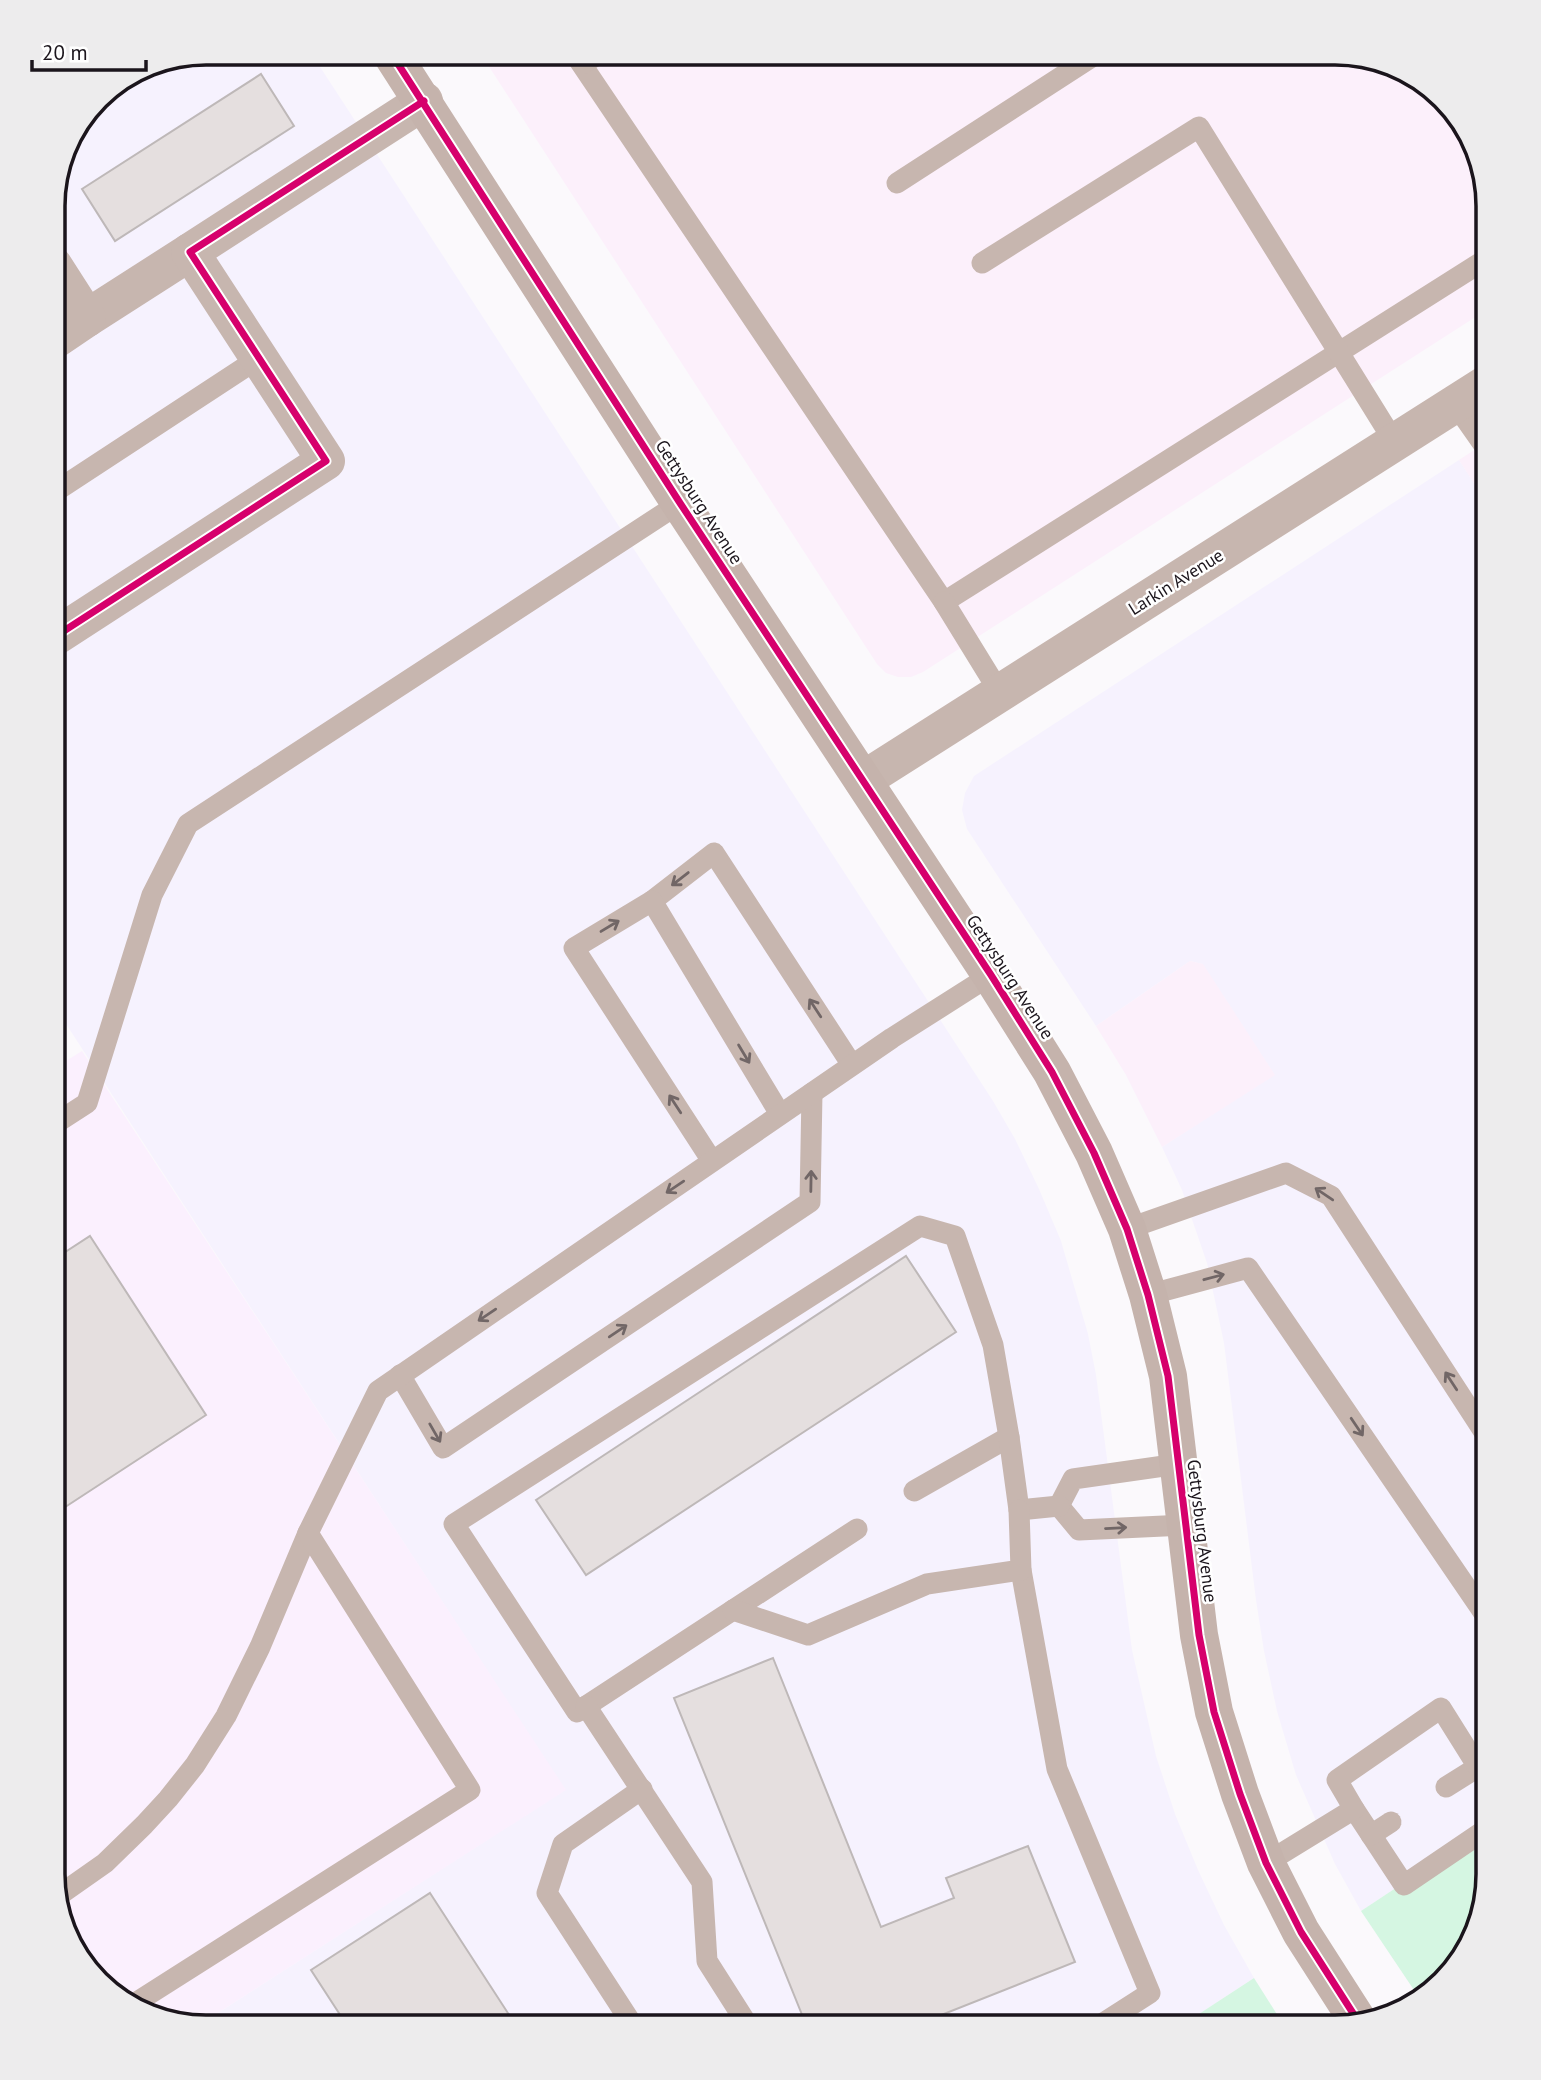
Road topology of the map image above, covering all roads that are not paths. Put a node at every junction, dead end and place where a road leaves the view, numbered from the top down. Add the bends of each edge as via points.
1 (400, 65) edge
2 (582, 65) edge
3 (1079, 65) edge
4 (424, 101) junction
5 (897, 183) dead end
6 (190, 252) junction
7 (982, 262) dead end
8 (1476, 266) edge
9 (65, 284) edge
10 (87, 318) junction
11 (65, 333) edge
12 (1338, 353) junction
13 (259, 358) junction
14 (1476, 391) edge
15 (1455, 404) junction
16 (1476, 433) edge
17 (1395, 443) junction
18 (65, 485) edge
19 (680, 503) junction
20 (944, 602) junction
21 (65, 630) edge
22 (1000, 693) junction
23 (863, 780) junction
24 (652, 901) junction
25 (991, 975) junction
26 (852, 1065) junction
27 (812, 1093) junction
28 (780, 1114) junction
29 (65, 1117) edge
30 (712, 1161) junction
31 (1128, 1230) junction
32 (1148, 1295) junction
33 (400, 1374) junction
34 (1476, 1418) edge
35 (1009, 1437) junction
36 (1178, 1464) junction
37 (914, 1491) dead end
38 (1059, 1506) junction
39 (1019, 1510) junction
40 (1185, 1525) junction
41 (857, 1529) dead end
42 (308, 1533) junction
43 (1021, 1570) junction
44 (1476, 1600) edge
45 (733, 1610) junction
46 (586, 1706) junction
47 (1476, 1764) edge
48 (1476, 1777) edge
49 (1446, 1787) dead end
50 (642, 1789) junction
51 (1354, 1809) junction
52 (1391, 1822) dead end
53 (1371, 1835) junction
54 (1476, 1837) edge
55 (1266, 1863) junction
56 (66, 1890) edge
57 (141, 1999) edge
58 (1354, 2014) edge
59 (626, 2015) edge
60 (741, 2015) edge
61 (1116, 2015) edge

1 - 4 street, Gettysburg Avenue
2 - 20 lane
3 - 5 lane
4 - 6 street
4 - 19 street, Gettysburg Avenue
6 - 10 street
6 - 13 street
7 - 12 lane via 1199,127
8 - 12 lane
9 - 10 street
10 - 11 street
12 - 17 lane
12 - 20 lane
13 - 18 lane
13 - 21 street via 326,461
14 - 15 street, Larkin Avenue
15 - 16 lane
15 - 17 street, Larkin Avenue
17 - 22 street, Larkin Avenue
19 - 23 street, Gettysburg Avenue
19 - 29 lane via 188,824 152,895 87,1103
20 - 22 lane
22 - 23 street, Larkin Avenue
23 - 25 street, Gettysburg Avenue
26 -> 24 lane via 714,853
24 -> 28 lane
30 -> 24 lane via 574,948
25 - 26 lane
25 - 31 street, Gettysburg Avenue via 1052,1072
26 - 27 lane
27 - 28 lane
33 -> 27 lane via 443,1448 810,1202
28 - 30 lane
30 -> 33 lane
31 - 32 street, Gettysburg Avenue
34 -> 31 lane via 1331,1196 1286,1173
32 - 36 street, Gettysburg Avenue via 1168,1376
32 -> 44 lane via 1248,1268
33 - 42 lane via 378,1391
35 - 37 lane
35 - 39 lane
35 - 46 lane via 993,1345 955,1236 920,1226 454,1524 577,1712
36 - 38 lane via 1073,1479
36 - 40 street, Gettysburg Avenue
38 - 39 lane
38 -> 40 lane via 1079,1530
39 - 43 lane
40 - 55 street, Gettysburg Avenue via 1214,1712
41 - 45 lane
42 - 56 lane via 260,1647 226,1716 195,1765 115,1853
42 - 57 lane via 471,1790
43 - 45 lane via 927,1584 808,1635
43 - 61 lane via 1057,1769 1150,1993
45 - 46 lane
46 - 50 lane
47 - 51 lane via 1441,1709 1337,1780
48 - 49 lane
50 - 59 lane via 563,1844 547,1893
50 - 60 lane via 702,1882 707,1961
51 - 53 lane
51 - 55 lane
52 - 53 lane
53 - 54 lane via 1404,1885
55 - 58 street, Gettysburg Avenue via 1301,1932

